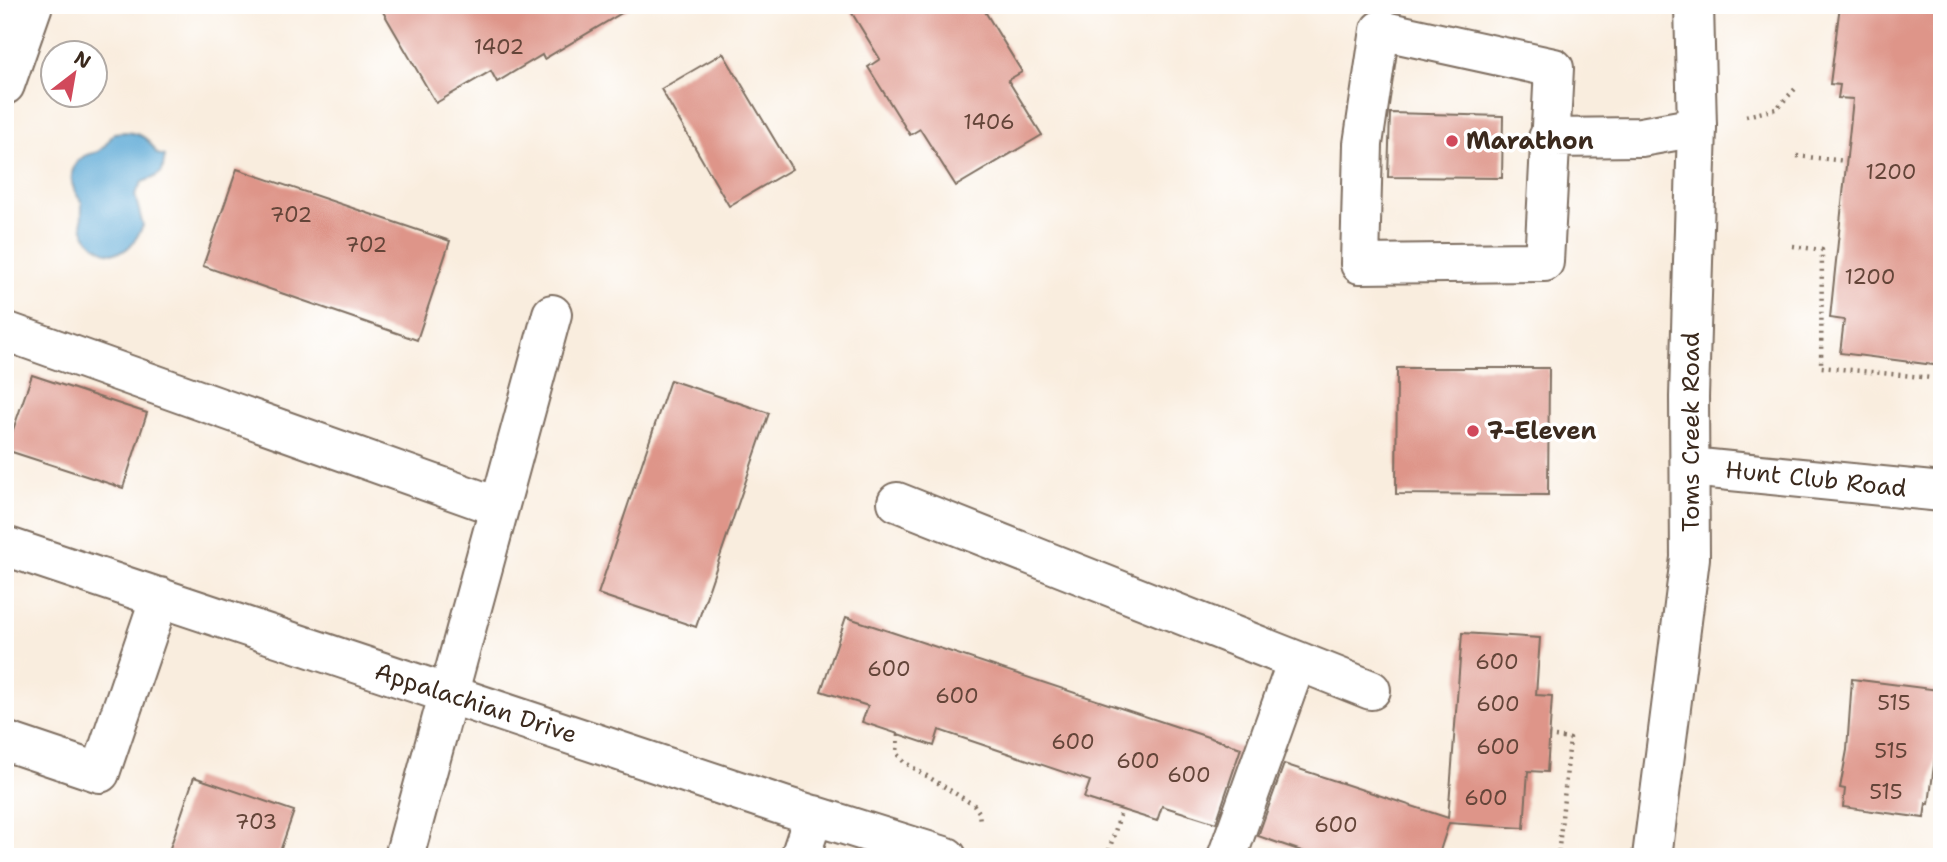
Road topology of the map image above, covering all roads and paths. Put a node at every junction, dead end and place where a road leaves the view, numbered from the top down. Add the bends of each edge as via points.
1 (33, 5) edge
2 (1694, 5) edge
3 (5, 85) edge
4 (1796, 88) dead end
5 (1776, 109) dead end
6 (1697, 127) junction
7 (1549, 138) junction
8 (1797, 156) dead end
9 (1847, 161) dead end
10 (1793, 246) dead end
11 (552, 314) dead end
12 (5, 331) edge
13 (1942, 379) edge
14 (1690, 467) junction
15 (1942, 492) edge
16 (897, 502) dead end
17 (499, 507) junction
18 (5, 546) edge
19 (160, 597) junction
20 (1297, 661) junction
21 (1371, 690) dead end
22 (448, 694) junction
23 (898, 734) dead end
24 (1548, 736) dead end
25 (5, 741) edge
26 (1122, 809) dead end
27 (814, 815) junction
28 (980, 824) dead end
29 (404, 857) edge
30 (800, 857) edge
31 (947, 857) edge
32 (1107, 857) edge
33 (1227, 857) edge
34 (1558, 857) edge
35 (1652, 857) edge

1 - 3 street
2 - 6 street, Toms Creek Road
4 - 5 path
6 - 7 street via 1641,136
6 - 14 street, Toms Creek Road
7 - 7 street via 1554,68 1380,30 1363,144 1360,264 1544,262
8 - 9 path
10 - 13 path via 1822,250 1821,367
11 - 17 street
12 - 17 street
14 - 15 street, Hunt Club Road
14 - 35 street, Toms Creek Road via 1690,558
16 - 20 street
17 - 22 street
18 - 19 street, Appalachian Drive
19 - 22 street, Appalachian Drive
19 - 25 street via 100,773
20 - 21 street
20 - 33 street
22 - 27 street, Appalachian Drive
22 - 29 street
23 - 28 path via 897,754 974,806
24 - 34 path via 1570,739
26 - 32 path
27 - 30 street
27 - 31 street, Appalachian Drive

